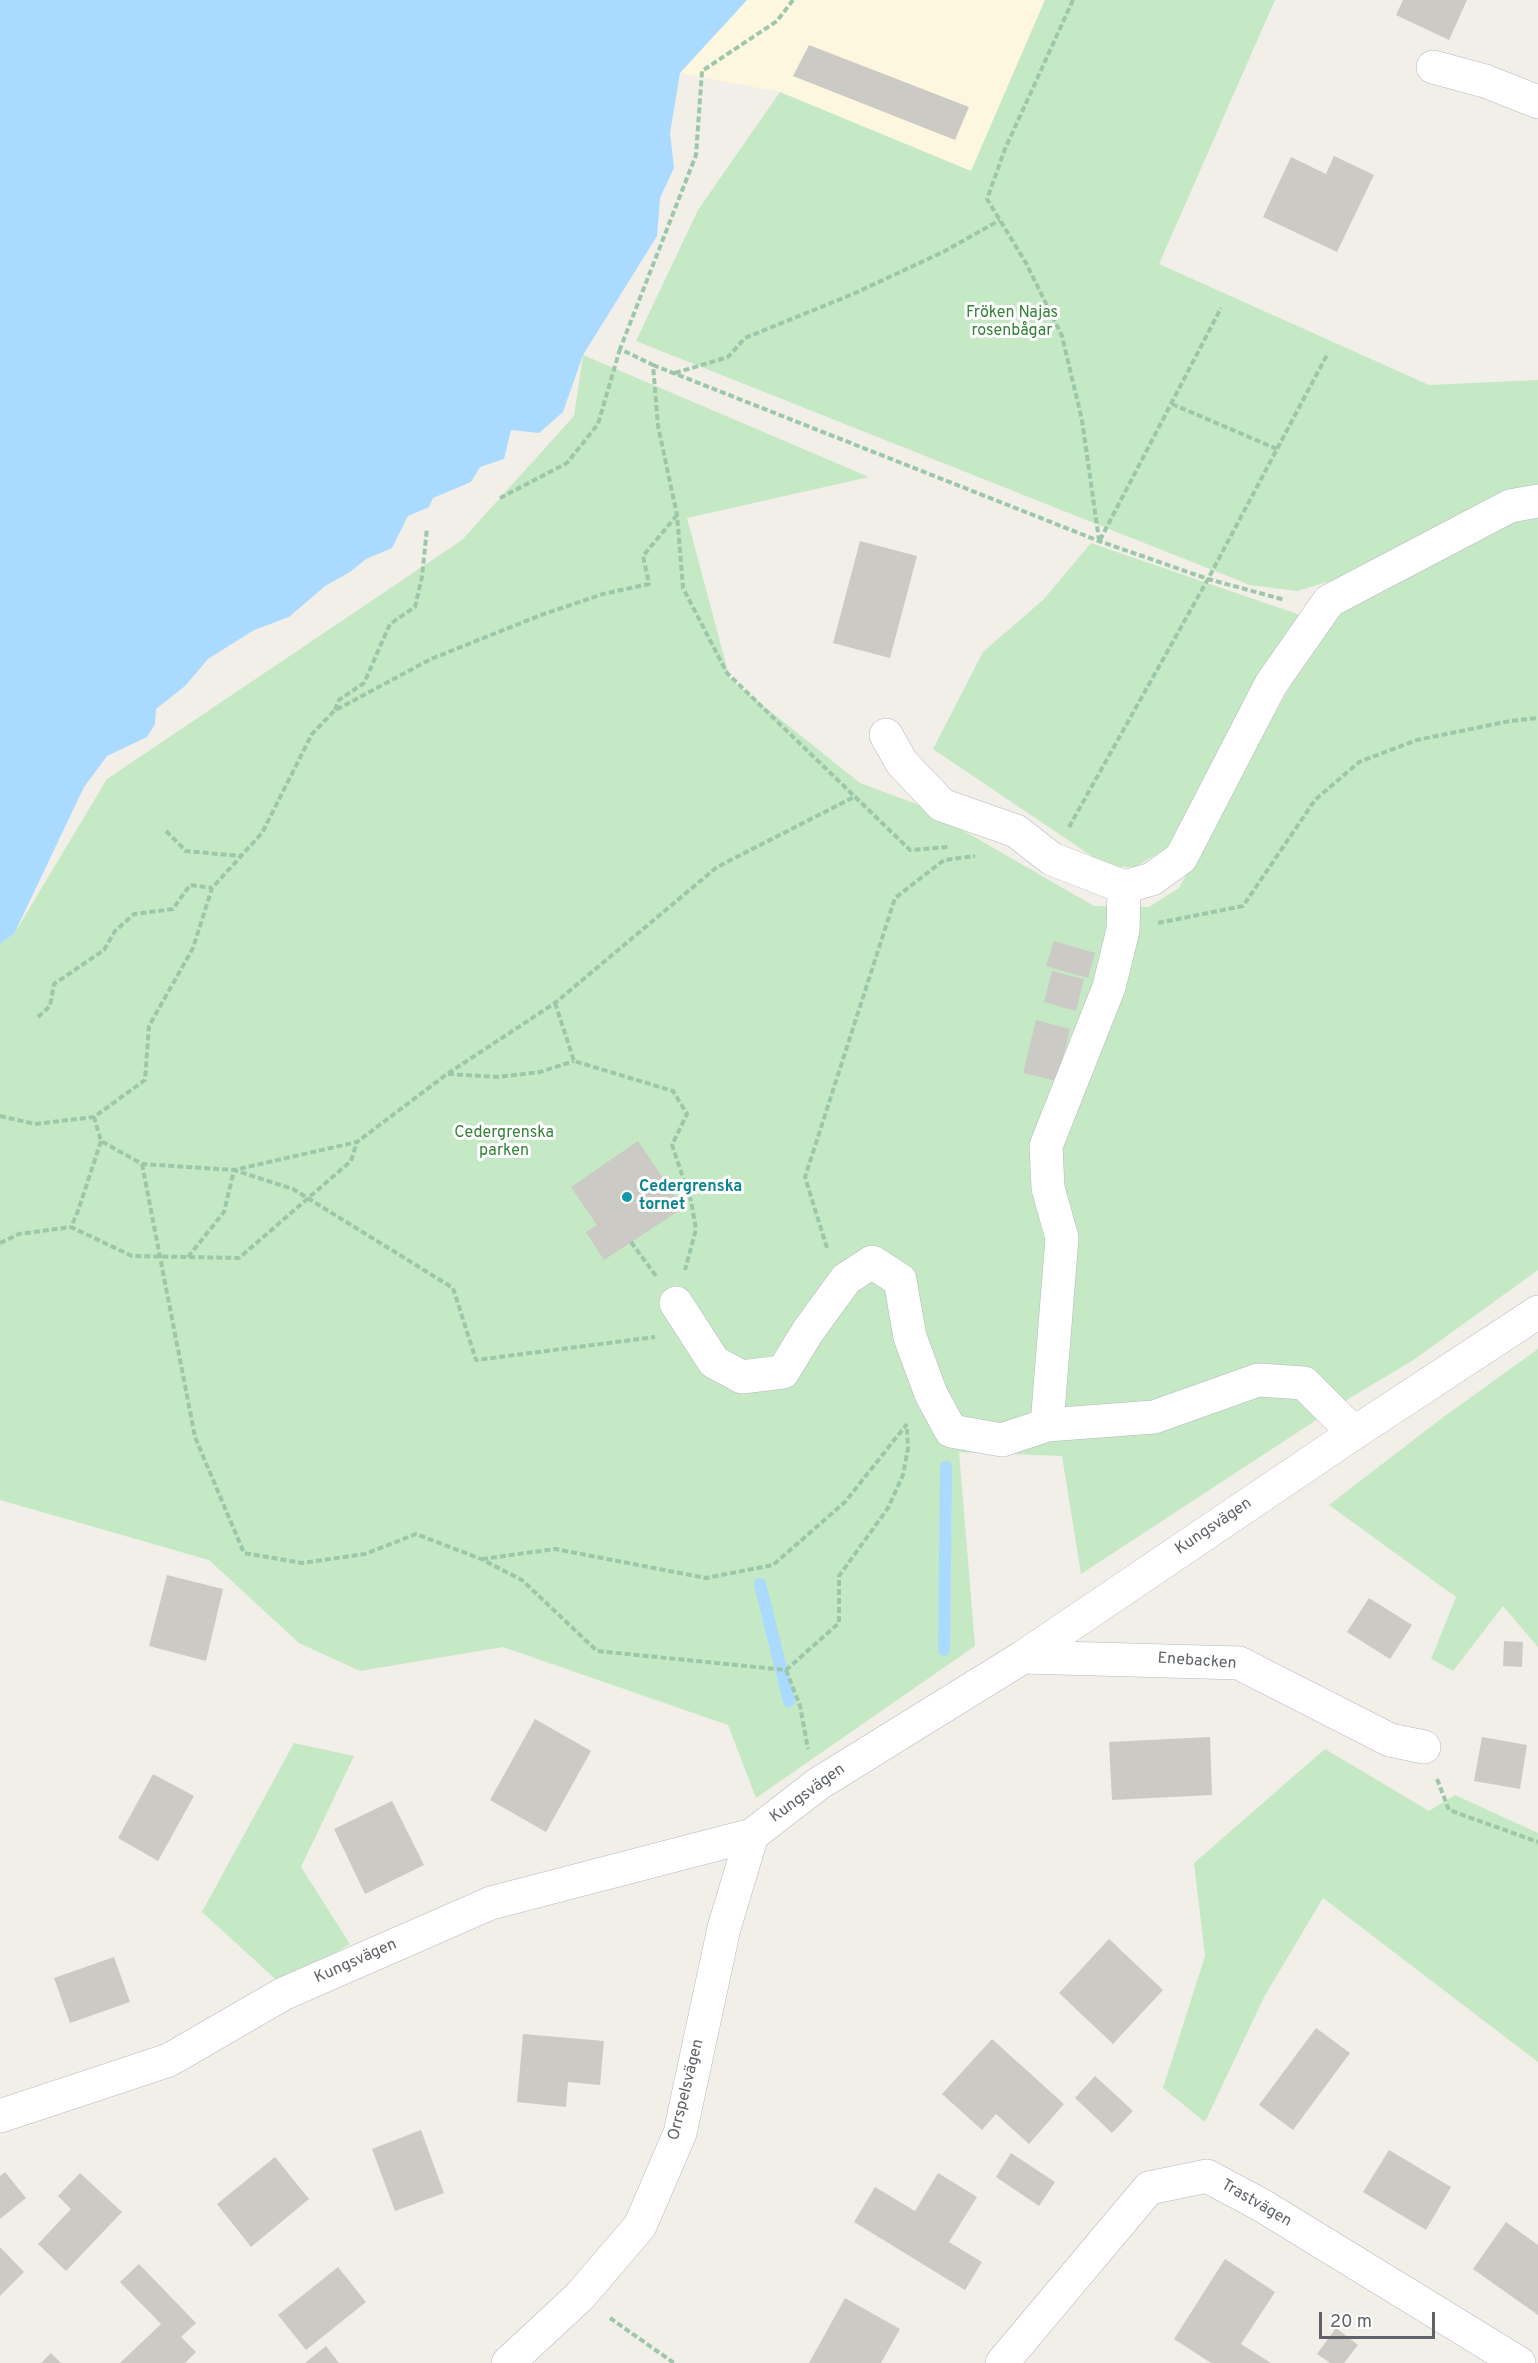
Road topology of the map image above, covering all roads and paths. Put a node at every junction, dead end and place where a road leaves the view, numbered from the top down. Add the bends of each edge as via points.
1 (793, 0) edge
2 (1072, 0) edge
3 (1433, 68) dead end
4 (1538, 102) edge
5 (1000, 220) junction
6 (1221, 308) dead end
7 (620, 350) junction
8 (1328, 353) dead end
9 (653, 365) junction
10 (674, 374) junction
11 (1172, 404) junction
12 (1277, 450) junction
13 (500, 498) dead end
14 (1538, 501) edge
15 (677, 515) junction
16 (428, 528) dead end
17 (1099, 541) junction
18 (1208, 579) junction
19 (1329, 601) junction
20 (334, 711) junction
21 (1538, 718) edge
22 (886, 735) dead end
23 (166, 831) dead end
24 (240, 856) junction
25 (979, 856) dead end
26 (1052, 859) junction
27 (1124, 887) junction
28 (212, 888) junction
29 (1123, 930) junction
30 (555, 1003) junction
31 (38, 1017) dead end
32 (574, 1061) junction
33 (447, 1074) junction
34 (0, 1116) edge
35 (94, 1117) junction
36 (101, 1141) junction
37 (357, 1142) junction
38 (142, 1164) junction
39 (234, 1170) junction
40 (309, 1199) junction
41 (71, 1227) junction
42 (631, 1242) dead end
43 (0, 1243) edge
44 (160, 1257) junction
45 (188, 1257) junction
46 (652, 1271) dead end
47 (839, 1288) junction
48 (676, 1303) joint
49 (1538, 1312) edge
50 (694, 1332) junction
51 (931, 1394) junction
52 (907, 1423) junction
53 (1047, 1425) junction
54 (1354, 1433) junction
55 (482, 1559) junction
56 (1023, 1657) junction
57 (786, 1670) junction
58 (1424, 1746) joint
59 (809, 1754) dead end
60 (752, 1835) junction
61 (1538, 1842) edge
62 (0, 2116) edge
63 (580, 2296) junction
64 (508, 2363) edge
65 (674, 2363) edge
66 (1002, 2363) edge
67 (1519, 2363) edge

1 - 7 path via 777,21 702,71 696,155
2 - 5 path via 1005,149 987,199
3 - 4 street via 1485,81
5 - 10 path via 853,294 745,338 728,357
5 - 17 path via 1026,262 1062,336 1082,420
6 - 11 path
7 - 9 path
7 - 13 path via 598,424 567,463
8 - 12 path
9 - 10 path
9 - 15 path via 658,426
10 - 17 path
11 - 12 path
11 - 17 path
12 - 18 path
14 - 19 street via 1510,506
15 - 20 path via 644,556 649,584 541,615 453,650
15 - 30 path via 683,588 727,673 856,796 717,867
16 - 20 path via 415,607 390,624 364,683 339,700
17 - 18 path
18 - 19 path via 1300,604
18 - 26 path
19 - 27 street via 1271,684 1181,858 1152,879
20 - 24 path via 312,734 262,832
21 - 29 path via 1417,740 1359,762 1315,800 1243,906
22 - 26 street via 902,763 942,805 1016,831
23 - 24 path via 186,851
24 - 28 path
25 - 47 path via 944,860 895,898 806,1177
26 - 27 street
27 - 29 street
28 - 31 path via 190,885 173,909 134,914 115,931 104,950 54,984 50,1006
28 - 35 path via 193,948 149,1026 145,1080
29 - 53 street via 1109,987 1046,1146 1048,1188 1062,1238
30 - 32 path
30 - 33 path
32 - 33 path via 540,1072 498,1077
32 - 48 path via 673,1091 687,1114 672,1145 696,1229
33 - 37 path
34 - 35 path via 35,1124
35 - 36 path
36 - 38 path
36 - 41 path
37 - 39 path
37 - 40 path via 351,1161
38 - 39 path
38 - 44 path
39 - 40 path via 293,1189
39 - 45 path via 224,1212
40 - 45 path via 238,1258
40 - 50 path via 453,1288 476,1360
41 - 43 path via 19,1234
41 - 44 path via 132,1256
42 - 46 path
44 - 45 path
44 - 55 path via 195,1437 244,1553 302,1563 364,1554 416,1534
47 - 50 street via 783,1372 742,1377 714,1362
47 - 51 street via 872,1262 900,1280 910,1337
48 - 50 street
49 - 54 street, Kungsvägen
51 - 52 path
51 - 53 street via 951,1431 1002,1440
52 - 55 path via 845,1502 773,1564 706,1578 555,1549
52 - 57 path via 903,1475 888,1508 839,1576 839,1623
53 - 54 street via 1154,1417 1258,1380 1304,1383
54 - 56 street, Kungsvägen
55 - 57 path via 522,1580 597,1651
56 - 58 street, Enebacken via 1239,1663 1390,1740
56 - 60 street, Kungsvägen via 818,1784
57 - 59 path via 800,1706
58 - 61 path via 1449,1810
60 - 62 street, Kungsvägen via 491,1903 283,1994 169,2060
60 - 63 street, Orrspelsvägen via 724,1928 680,2133 640,2226
63 - 64 street, Orrspelsvägen
63 - 65 path
66 - 67 street, Trastvägen via 1149,2188 1207,2176 1273,2212

